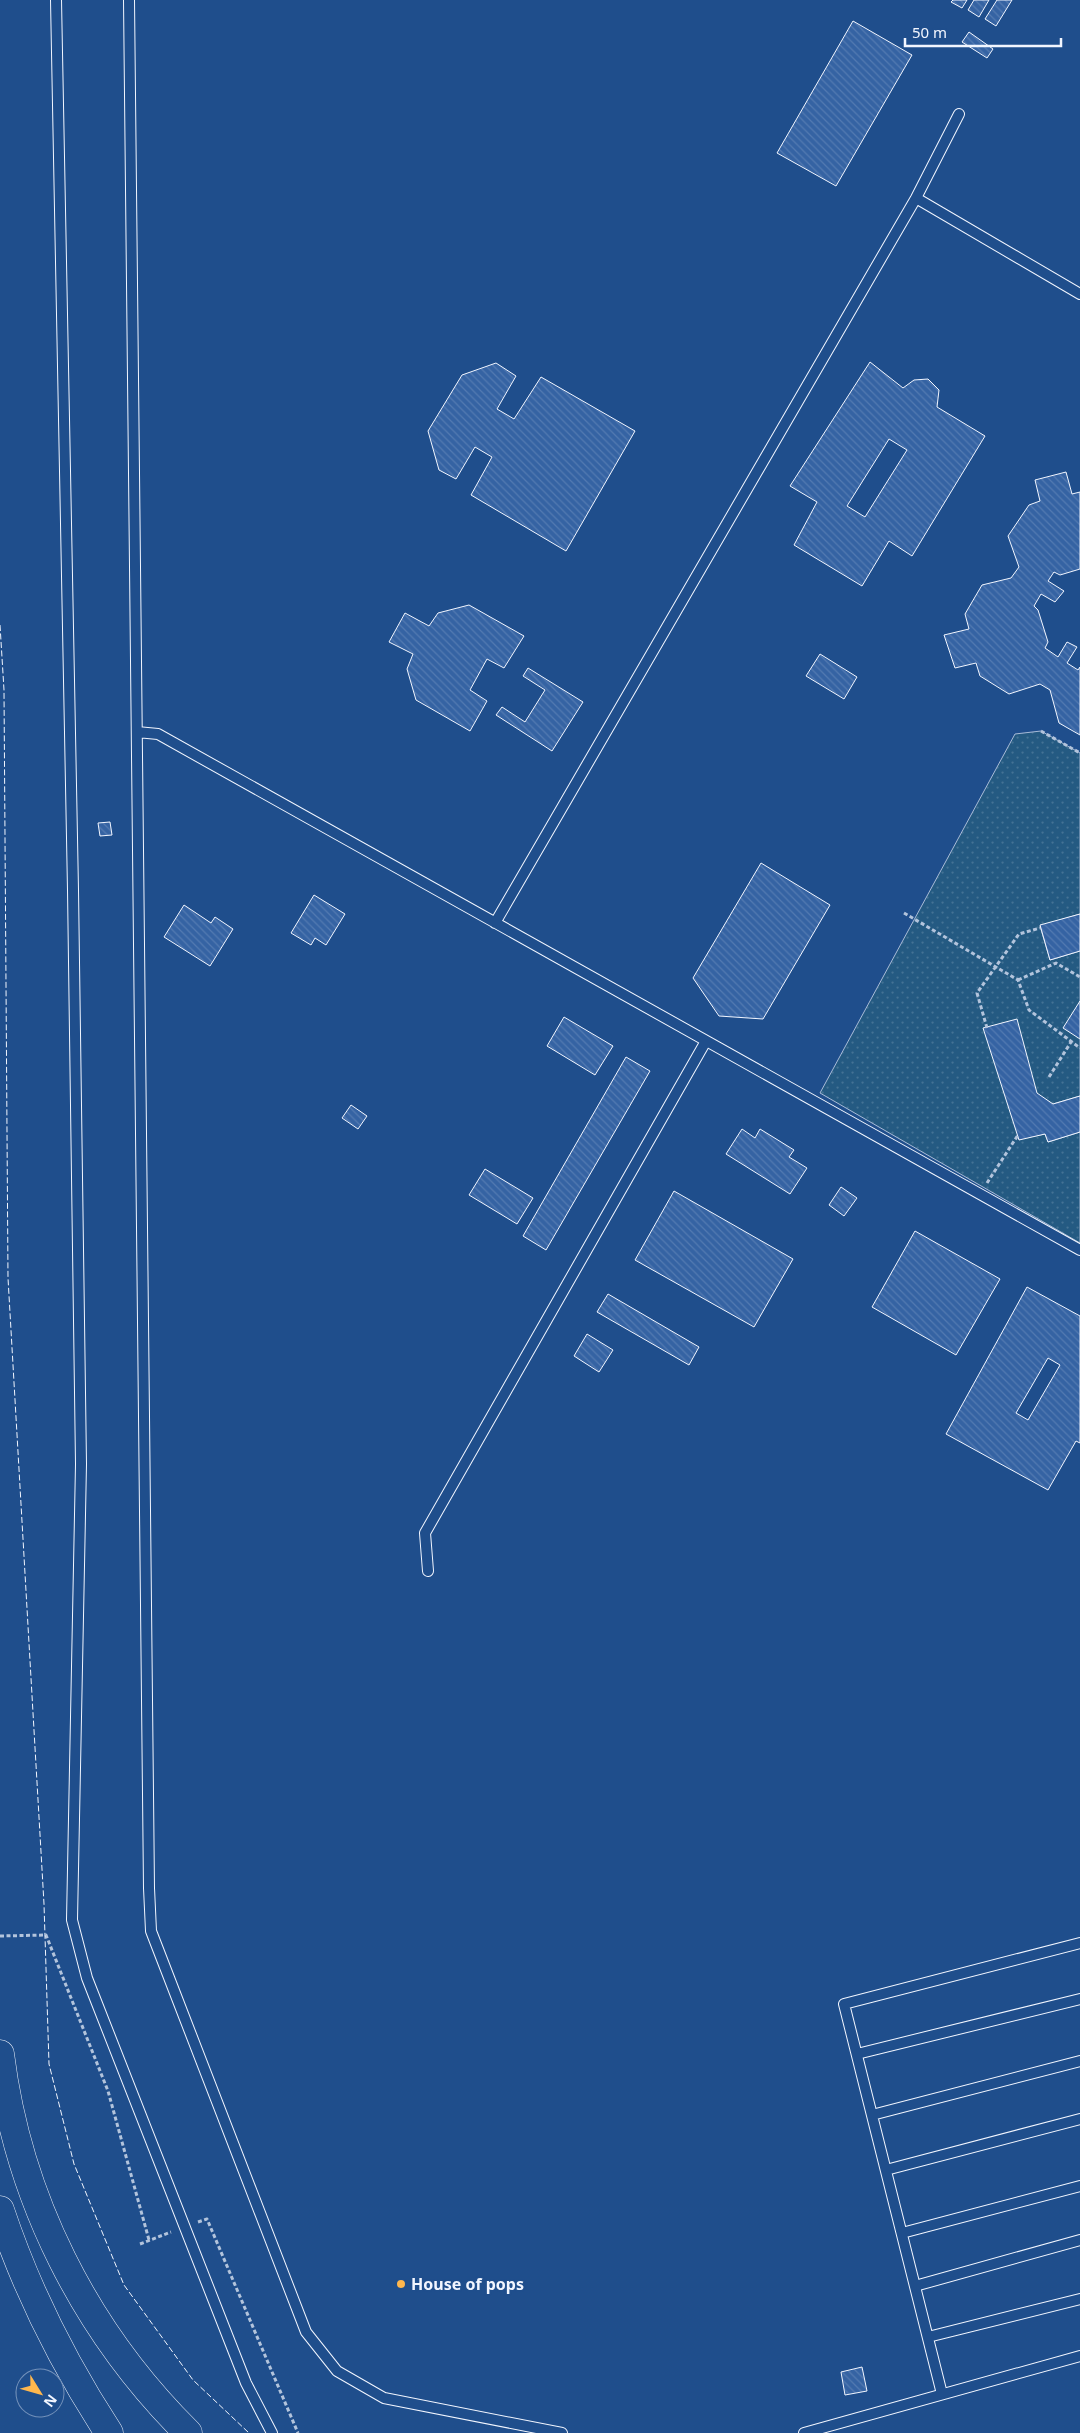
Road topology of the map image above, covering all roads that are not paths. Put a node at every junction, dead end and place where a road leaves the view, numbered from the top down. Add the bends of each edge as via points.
1 (56, 0) edge
2 (129, 0) edge
3 (959, 114) dead end
4 (916, 198) junction
5 (1080, 294) edge
6 (137, 732) junction
7 (495, 923) junction
8 (706, 1041) junction
9 (1080, 1250) edge
10 (428, 1571) dead end
11 (1080, 1943) edge
12 (1080, 1999) edge
13 (0, 2054) edge
14 (856, 2054) junction
15 (1080, 2061) edge
16 (872, 2115) junction
17 (1080, 2119) edge
18 (886, 2170) junction
19 (1080, 2186) edge
20 (0, 2210) edge
21 (902, 2233) junction
22 (1080, 2240) edge
23 (915, 2286) junction
24 (1080, 2299) edge
25 (928, 2337) junction
26 (1080, 2356) edge
27 (942, 2394) junction
28 (109, 2433) edge
29 (188, 2433) edge
30 (272, 2433) edge
31 (562, 2433) edge
32 (804, 2433) edge

1 - 30 lane via 80,1464 72,1920 88,1978 246,2383
2 - 6 lane
3 - 4 lane
4 - 5 lane
4 - 7 lane
6 - 7 lane via 158,734
6 - 31 lane via 151,1931 306,2332 337,2371 384,2398
7 - 8 lane
8 - 9 lane
8 - 10 lane via 425,1533
11 - 14 lane via 844,2004
12 - 14 lane
13 - 29 highway via 20,2154 45,2223 66,2268 107,2338 158,2402
14 - 16 lane
15 - 16 lane
16 - 18 lane
17 - 18 lane
18 - 21 lane
19 - 21 lane
20 - 28 highway via 34,2301 59,2351
21 - 23 lane
22 - 23 lane
23 - 25 lane
24 - 25 lane
25 - 27 lane
26 - 27 lane
27 - 32 lane

